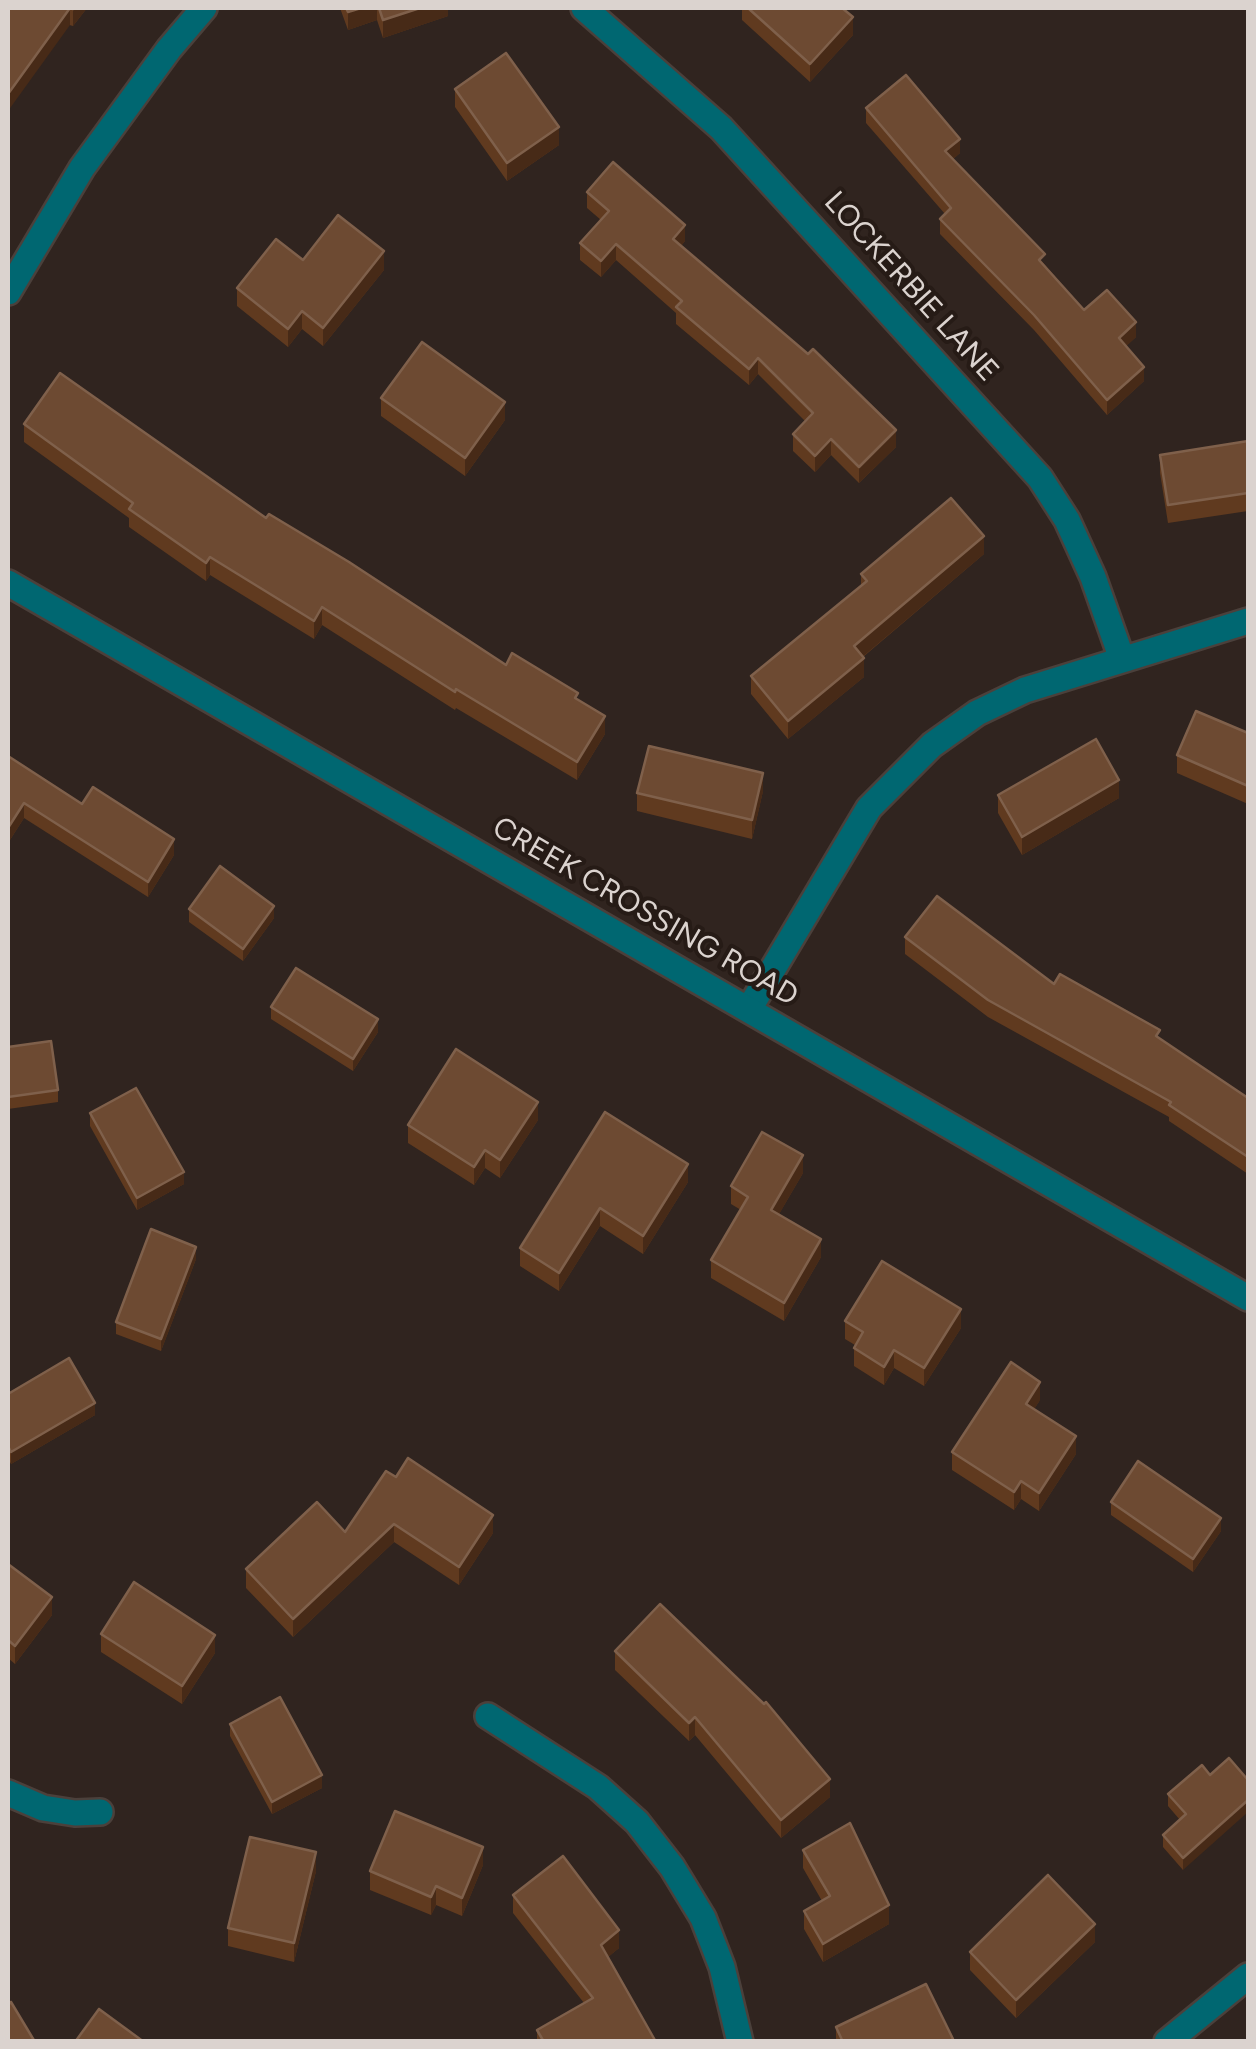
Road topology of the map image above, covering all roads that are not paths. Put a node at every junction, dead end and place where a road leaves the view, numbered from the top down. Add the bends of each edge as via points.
1 (204, 8) edge
2 (584, 8) edge
3 (8, 292) edge
4 (8, 584) edge
5 (1248, 621) edge
6 (1122, 660) junction
7 (750, 1010) junction
8 (1248, 1298) edge
9 (488, 1716) dead end
10 (8, 1792) edge
11 (100, 1812) dead end
12 (1248, 1976) edge
13 (740, 2042) edge
14 (1166, 2042) edge

1 - 3 street via 82,168
2 - 6 street, LOCKERBIE LANE via 721,128 1040,478 1093,577
4 - 7 street, CREEK CROSSING ROAD
5 - 6 street
6 - 7 street via 1025,690 932,744 858,825
7 - 8 street, CREEK CROSSING ROAD
9 - 13 street via 598,1787 672,1867 703,1918
10 - 11 street via 43,1808
12 - 14 street

